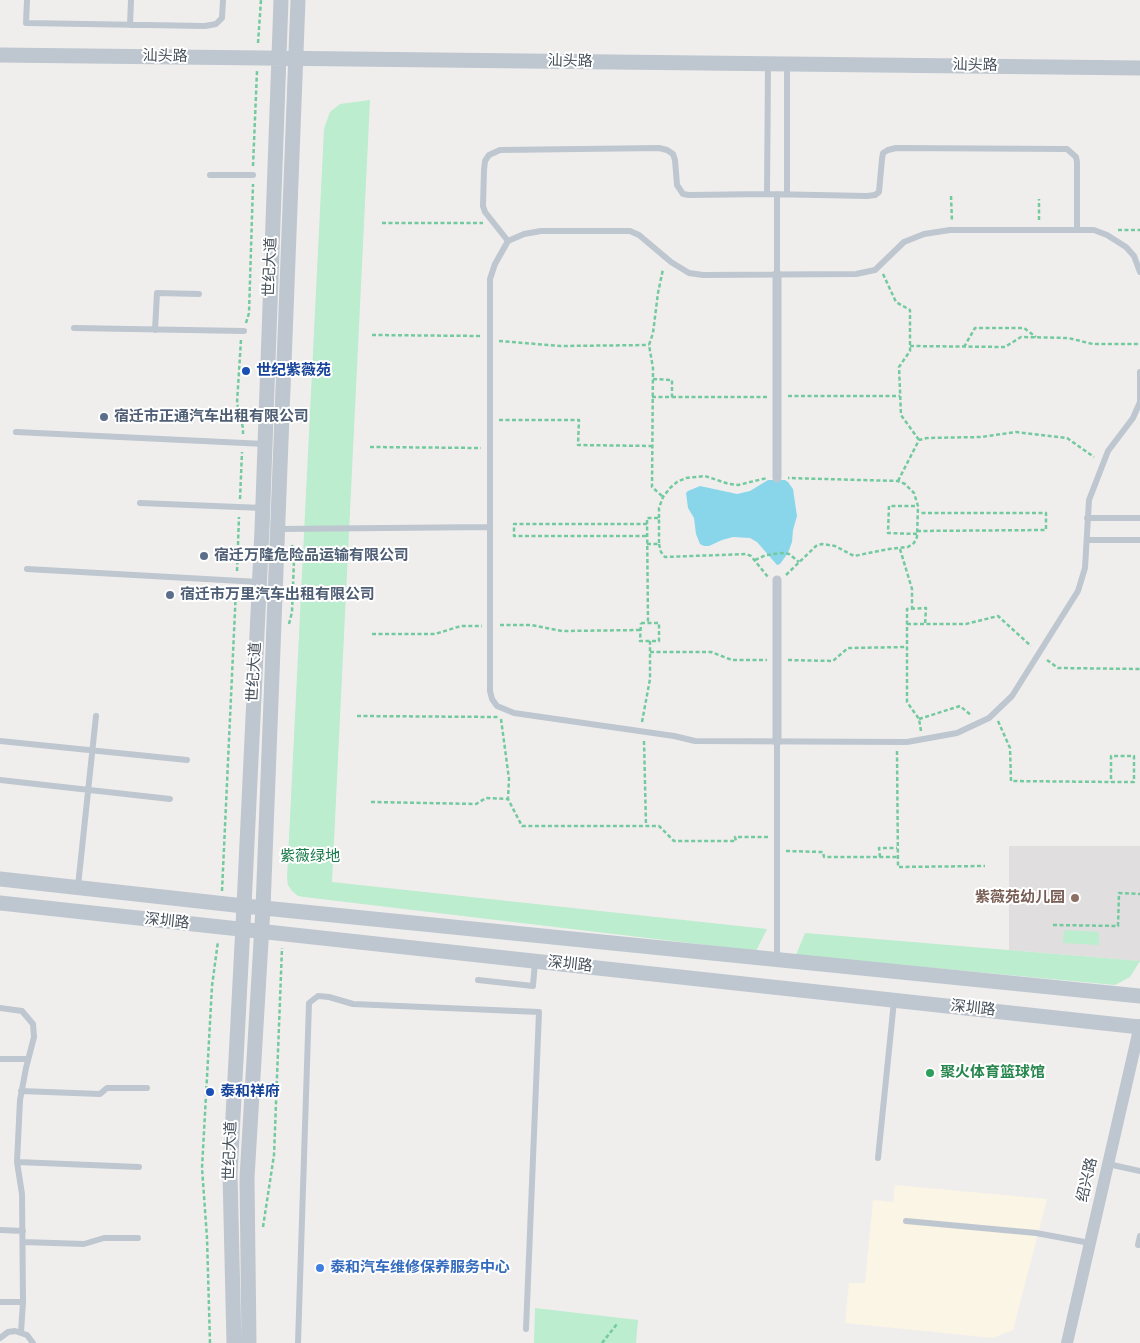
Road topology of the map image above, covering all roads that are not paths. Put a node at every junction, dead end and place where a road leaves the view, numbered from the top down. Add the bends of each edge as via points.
1 (26, 0) edge
2 (131, 0) edge
3 (223, 0) edge
4 (281, 0) edge
5 (298, 0) edge
6 (130, 25) junction
7 (0, 55) edge
8 (257, 63) junction
9 (278, 63) junction
10 (295, 63) junction
11 (0, 66) edge
12 (1140, 68) edge
13 (768, 69) junction
14 (787, 69) junction
15 (1140, 78) edge
16 (210, 175) dead end
17 (253, 176) road end
18 (767, 194) junction
19 (776, 194) junction
20 (787, 194) junction
21 (1077, 230) junction
22 (508, 241) junction
23 (1140, 272) edge
24 (777, 274) junction
25 (199, 294) dead end
26 (74, 328) dead end
27 (155, 330) junction
28 (244, 331) road end
29 (1140, 372) edge
30 (16, 432) dead end
31 (265, 444) junction
32 (280, 445) junction
33 (777, 478) road end
34 (140, 502) dead end
35 (262, 508) junction
36 (1087, 518) junction
37 (1140, 518) edge
38 (490, 527) junction
39 (277, 529) junction
40 (1087, 540) junction
41 (1140, 540) edge
42 (28, 569) dead end
43 (778, 580) road end
44 (259, 582) junction
45 (96, 716) dead end
46 (0, 741) edge
47 (777, 742) junction
48 (92, 750) junction
49 (187, 760) dead end
50 (0, 780) edge
51 (88, 790) junction
52 (170, 799) dead end
53 (0, 879) edge
54 (78, 888) junction
55 (0, 903) edge
56 (244, 906) junction
57 (263, 908) junction
58 (243, 930) junction
59 (261, 932) junction
60 (776, 959) junction
61 (535, 962) junction
62 (478, 980) dead end
63 (1140, 996) edge
64 (894, 1000) junction
65 (0, 1008) edge
66 (1140, 1026) edge
67 (0, 1059) edge
68 (28, 1059) junction
69 (147, 1088) dead end
70 (21, 1091) junction
71 (878, 1158) dead end
72 (17, 1162) junction
73 (1108, 1164) junction
74 (139, 1167) dead end
75 (1140, 1171) edge
76 (906, 1221) dead end
77 (0, 1230) edge
78 (23, 1231) junction
79 (1140, 1236) edge
80 (138, 1238) dead end
81 (23, 1242) junction
82 (1090, 1243) junction
83 (1138, 1245) dead end
84 (0, 1302) edge
85 (24, 1302) junction
86 (526, 1329) dead end
87 (21, 1332) junction
88 (0, 1338) edge
89 (33, 1343) edge
90 (234, 1343) edge
91 (249, 1343) edge
92 (298, 1343) edge
93 (1067, 1343) edge

1 - 6 lane via 26,22
2 - 6 lane
3 - 6 lane via 222,18 216,24
4 - 9 street, 世纪大道
5 - 10 street, 世纪大道
7 - 8 street, 汕头路
8 - 9 street, 汕头路
8 - 11 street, 汕头路
9 - 10 street, 汕头路
9 - 31 street, 世纪大道
10 - 13 street, 汕头路
10 - 32 street, 世纪大道
12 - 14 street, 汕头路
13 - 14 street, 汕头路
13 - 18 lane
14 - 15 street, 汕头路
14 - 20 lane
16 - 17 lane
18 - 19 lane
18 - 22 lane via 683,194 677,185 673,154 660,148 500,150 488,155 484,170 483,206
19 - 20 lane
19 - 24 lane
20 - 21 lane via 875,195 879,192 883,153 896,148 1067,149 1077,162
21 - 23 lane via 1094,230 1118,241 1134,256
21 - 24 lane via 952,230 924,234 904,242 875,270 856,274
22 - 24 lane via 542,231 630,231 690,273
22 - 38 lane via 490,279
24 - 33 street
25 - 27 lane via 157,293
26 - 27 lane
27 - 28 lane
29 - 36 lane via 1140,402 1134,418 1108,451 1089,500
30 - 31 lane
31 - 32 lane
31 - 35 street, 世纪大道
32 - 39 street, 世纪大道
34 - 35 lane
35 - 44 street, 世纪大道
36 - 37 lane
36 - 40 lane
38 - 39 lane
38 - 47 lane via 490,690 497,706 514,713 695,741
39 - 57 street, 世纪大道
40 - 41 lane
40 - 47 lane via 1085,568 1078,591 1012,696 994,713 957,733 922,740
42 - 44 lane
43 - 47 street
44 - 56 street, 世纪大道
45 - 48 lane
46 - 48 lane
47 - 60 lane
48 - 49 lane
48 - 51 lane
50 - 51 lane
51 - 52 lane
51 - 54 lane
53 - 54 street, 深圳路
54 - 56 street, 深圳路
55 - 58 street, 深圳路
56 - 57 street, 深圳路
56 - 58 street, 世纪大道
57 - 59 street, 世纪大道
57 - 60 street, 深圳路
58 - 59 street, 深圳路
58 - 90 street, 世纪大道 via 230,1174
59 - 61 street, 深圳路
59 - 91 street, 世纪大道 via 247,1178
60 - 63 street, 深圳路
61 - 62 lane via 533,986
61 - 64 street, 深圳路
64 - 66 street, 深圳路
64 - 71 lane
65 - 68 lane via 22,1011 33,1024 34,1037
66 - 73 street, 绍兴路
67 - 68 lane
68 - 70 lane
69 - 70 lane via 107,1088 100,1094
70 - 72 lane
72 - 74 lane
72 - 78 lane
73 - 75 lane
73 - 82 street, 绍兴路
76 - 82 lane via 1036,1233
77 - 78 lane
78 - 81 lane
79 - 83 lane
80 - 81 lane via 104,1238 84,1244
81 - 85 lane
82 - 93 street, 绍兴路
84 - 85 lane
85 - 87 lane
86 - 92 lane via 539,1012 353,1004 318,996 309,1003
87 - 88 lane via 8,1332
87 - 89 lane

